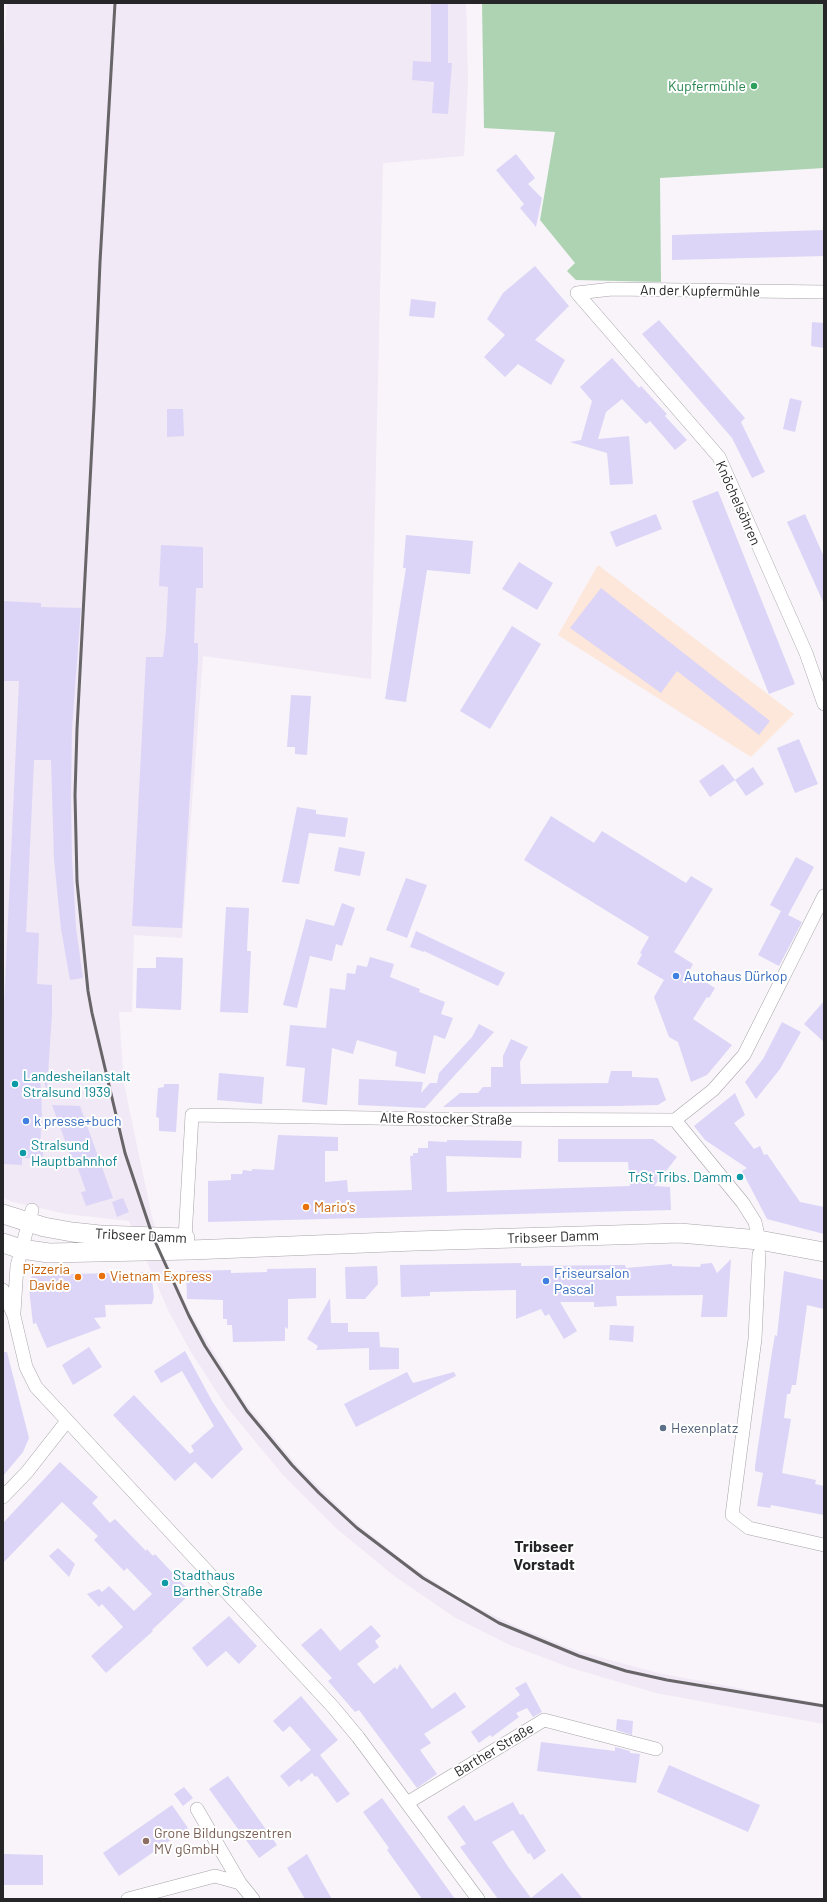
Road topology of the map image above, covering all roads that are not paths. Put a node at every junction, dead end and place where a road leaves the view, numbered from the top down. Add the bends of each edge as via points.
1 (824, 292) edge
2 (577, 293) joint
3 (824, 704) edge
4 (824, 896) edge
5 (675, 1120) junction
6 (3, 1214) edge
7 (30, 1216) junction
8 (186, 1238) junction
9 (3, 1244) edge
10 (280, 1247) junction
11 (759, 1247) junction
12 (21, 1249) junction
13 (824, 1252) edge
14 (3, 1290) edge
15 (14, 1316) junction
16 (67, 1421) junction
17 (3, 1497) edge
18 (824, 1545) edge
19 (656, 1749) dead end
20 (407, 1803) junction
21 (197, 1809) dead end
22 (240, 1883) junction
23 (128, 1899) edge
24 (253, 1899) edge
25 (478, 1899) edge

1 - 2 street, An der Kupfermühle via 612,289
2 - 3 street, Knöchelsöhren via 719,457 806,652
4 - 5 street via 744,1055 713,1090
5 - 8 street, Alte Rostocker Straße via 192,1115
5 - 11 street via 743,1203 755,1222
6 - 7 main road, Tribseer Damm
7 - 8 main road, Tribseer Damm via 72,1232 100,1236
7 - 12 street
8 - 10 main road, Tribseer Damm
9 - 12 main road, Tribseer Damm
10 - 11 main road, Tribseer Damm via 680,1234
10 - 12 main road, Tribseer Damm via 49,1253
11 - 13 main road, Tribseer Damm
11 - 18 street via 755,1339 732,1515 749,1528
12 - 15 street via 17,1266
14 - 15 street
15 - 16 street via 26,1368 36,1387
16 - 17 street via 27,1472
16 - 20 street via 333,1707
19 - 20 street, Barther Straße via 544,1720
20 - 25 street
21 - 22 street
22 - 23 street via 215,1876
22 - 24 street

